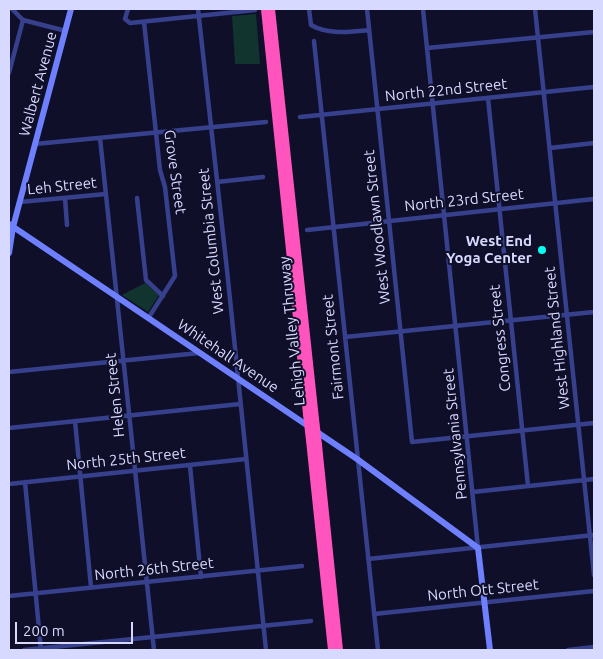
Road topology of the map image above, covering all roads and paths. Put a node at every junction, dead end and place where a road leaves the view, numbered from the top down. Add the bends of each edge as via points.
1 (12, 9) edge
2 (72, 9) edge
3 (128, 9) edge
4 (198, 9) edge
5 (265, 9) edge
6 (272, 9) edge
7 (309, 9) edge
8 (367, 9) edge
9 (423, 9) edge
10 (535, 9) edge
11 (256, 10) dead end
12 (199, 15) junction
13 (24, 20) junction
14 (144, 22) junction
15 (369, 30) junction
16 (66, 31) junction
17 (594, 32) edge
18 (538, 38) junction
19 (314, 41) dead end
20 (427, 48) junction
21 (9, 73) edge
22 (594, 87) edge
23 (544, 92) junction
24 (488, 98) junction
25 (433, 104) junction
26 (377, 110) junction
27 (322, 115) junction
28 (300, 117) dead end
29 (266, 122) dead end
30 (212, 126) junction
31 (156, 132) junction
32 (100, 138) junction
33 (594, 143) edge
34 (36, 144) junction
35 (550, 148) junction
36 (263, 177) dead end
37 (217, 182) junction
38 (106, 194) junction
39 (65, 198) junction
40 (137, 198) dead end
41 (594, 199) edge
42 (20, 202) junction
43 (555, 203) junction
44 (500, 208) junction
45 (444, 215) junction
46 (389, 220) junction
47 (67, 225) dead end
48 (11, 226) edge
49 (333, 226) junction
50 (307, 230) dead end
51 (9, 253) edge
52 (117, 296) junction
53 (163, 296) junction
54 (594, 312) edge
55 (567, 314) junction
56 (149, 317) junction
57 (511, 320) junction
58 (456, 326) junction
59 (400, 331) junction
60 (345, 337) junction
61 (200, 352) junction
62 (124, 361) junction
63 (9, 372) edge
64 (238, 378) junction
65 (240, 404) junction
66 (130, 416) junction
67 (75, 421) junction
68 (594, 423) edge
69 (578, 425) junction
70 (9, 428) edge
71 (522, 431) junction
72 (468, 436) junction
73 (246, 459) junction
74 (357, 459) junction
75 (190, 466) junction
76 (136, 470) junction
77 (80, 477) junction
78 (584, 480) junction
79 (594, 480) edge
80 (25, 482) junction
81 (9, 484) edge
82 (528, 486) junction
83 (473, 492) junction
84 (592, 536) edge
85 (478, 548) junction
86 (368, 559) junction
87 (302, 566) dead end
88 (258, 570) junction
89 (594, 575) edge
90 (201, 577) junction
91 (147, 582) junction
92 (91, 587) junction
93 (594, 591) edge
94 (36, 594) junction
95 (9, 596) edge
96 (484, 603) junction
97 (374, 614) junction
98 (311, 621) dead end
99 (263, 625) junction
100 (152, 637) junction
101 (594, 647) edge
102 (41, 649) edge
103 (24, 650) edge
104 (154, 650) edge
105 (266, 650) edge
106 (332, 650) edge
107 (339, 650) edge
108 (378, 650) edge
109 (490, 650) edge
110 (568, 650) edge

1 - 13 street
2 - 16 street, Walbert Avenue
3 - 14 street via 125,19 130,23
4 - 12 street, West Columbia Street
5 - 106 highway, Lehigh Valley Thruway, bridge
6 - 107 highway, Lehigh Valley Thruway, bridge
7 - 15 street via 311,25 315,28 340,32
8 - 15 street, West Woodlawn Street
9 - 20 street, Pennsylvania Street
10 - 18 street, West Highland Street
11 - 12 street
12 - 14 street
12 - 30 street, West Columbia Street
13 - 16 street
13 - 21 street
14 - 31 street, Grove Street
15 - 26 street, West Woodlawn Street
16 - 34 street, Walbert Avenue
17 - 18 street
18 - 20 street
18 - 23 street, West Highland Street
19 - 27 street, Fairmont Street
20 - 25 street, Pennsylvania Street
22 - 23 street, North 22nd Street
23 - 24 street, North 22nd Street
23 - 35 street, West Highland Street
24 - 25 street, North 22nd Street
24 - 44 street, Congress Street
25 - 26 street, North 22nd Street
25 - 45 street, Pennsylvania Street
26 - 27 street, North 22nd Street
26 - 46 street, West Woodlawn Street
27 - 28 street, North 22nd Street
27 - 49 street, Fairmont Street
29 - 30 street
30 - 31 street
30 - 37 street, West Columbia Street
31 - 32 street
31 - 53 street, Grove Street via 175,276
32 - 34 street
32 - 38 street, Helen Street
33 - 35 street
34 - 42 street, Walbert Avenue
35 - 43 street, West Highland Street
36 - 37 street
37 - 64 street, West Columbia Street
38 - 39 street, Leh Street
38 - 52 street, Helen Street
39 - 42 street, Leh Street
39 - 47 street
40 - 53 street via 146,280
41 - 43 street, North 23rd Street
42 - 48 street, Walbert Avenue
43 - 44 street, North 23rd Street
43 - 55 street, West Highland Street
44 - 45 street, North 23rd Street
44 - 57 street, Congress Street
45 - 46 street, North 23rd Street
45 - 58 street, Pennsylvania Street
46 - 49 street, North 23rd Street
46 - 59 street, West Woodlawn Street
48 - 51 street, Walbert Avenue
48 - 52 street, Whitehall Avenue
49 - 50 street, North 23rd Street
49 - 60 street, Fairmont Street
52 - 56 street, Whitehall Avenue
52 - 62 street, Helen Street
53 - 56 street, Grove Street
54 - 55 street
55 - 57 street
55 - 69 street, West Highland Street
56 - 61 street, Whitehall Avenue
57 - 58 street
57 - 71 street, Congress Street
58 - 59 street
58 - 72 street, Pennsylvania Street
59 - 60 street
59 - 72 street, West Woodlawn Street via 412,442
60 - 74 street, Fairmont Street
61 - 62 street
61 - 64 street, Whitehall Avenue
62 - 63 street
62 - 66 street, Helen Street
64 - 65 street, West Columbia Street
64 - 74 street, Whitehall Avenue
65 - 66 street
65 - 73 street, West Columbia Street
66 - 67 street
66 - 76 street, Helen Street
67 - 70 street
67 - 77 street
68 - 69 street
69 - 71 street
69 - 78 street, West Highland Street
71 - 72 street
71 - 82 street, Congress Street
72 - 83 street, Pennsylvania Street
73 - 75 street, North 25th Street
73 - 88 street, West Columbia Street
74 - 85 street, Whitehall Avenue
74 - 86 street, Fairmont Street
75 - 76 street, North 25th Street
75 - 90 street
76 - 77 street, North 25th Street
76 - 91 street, Helen Street
77 - 80 street, North 25th Street
77 - 92 street
78 - 79 street
78 - 82 street
78 - 84 street, West Highland Street
80 - 81 street, North 25th Street
80 - 94 street
82 - 83 street
83 - 85 street, Pennsylvania Street
84 - 85 street
84 - 89 street, West Highland Street
85 - 86 street
85 - 96 street, Pennsylvania Street
86 - 97 street, Fairmont Street
87 - 88 street, North 26th Street
88 - 90 street, North 26th Street
88 - 99 street, West Columbia Street
90 - 91 street, North 26th Street
91 - 92 street, North 26th Street
91 - 100 street, Helen Street
92 - 94 street, North 26th Street
93 - 96 street, North Ott Street
94 - 95 street, North 26th Street
94 - 102 street
96 - 97 street, North Ott Street
96 - 109 street, Pennsylvania Street
97 - 108 street, Fairmont Street
98 - 99 street
99 - 100 street
99 - 105 street, West Columbia Street
100 - 102 street
100 - 104 street, Helen Street
101 - 110 street
102 - 103 street

